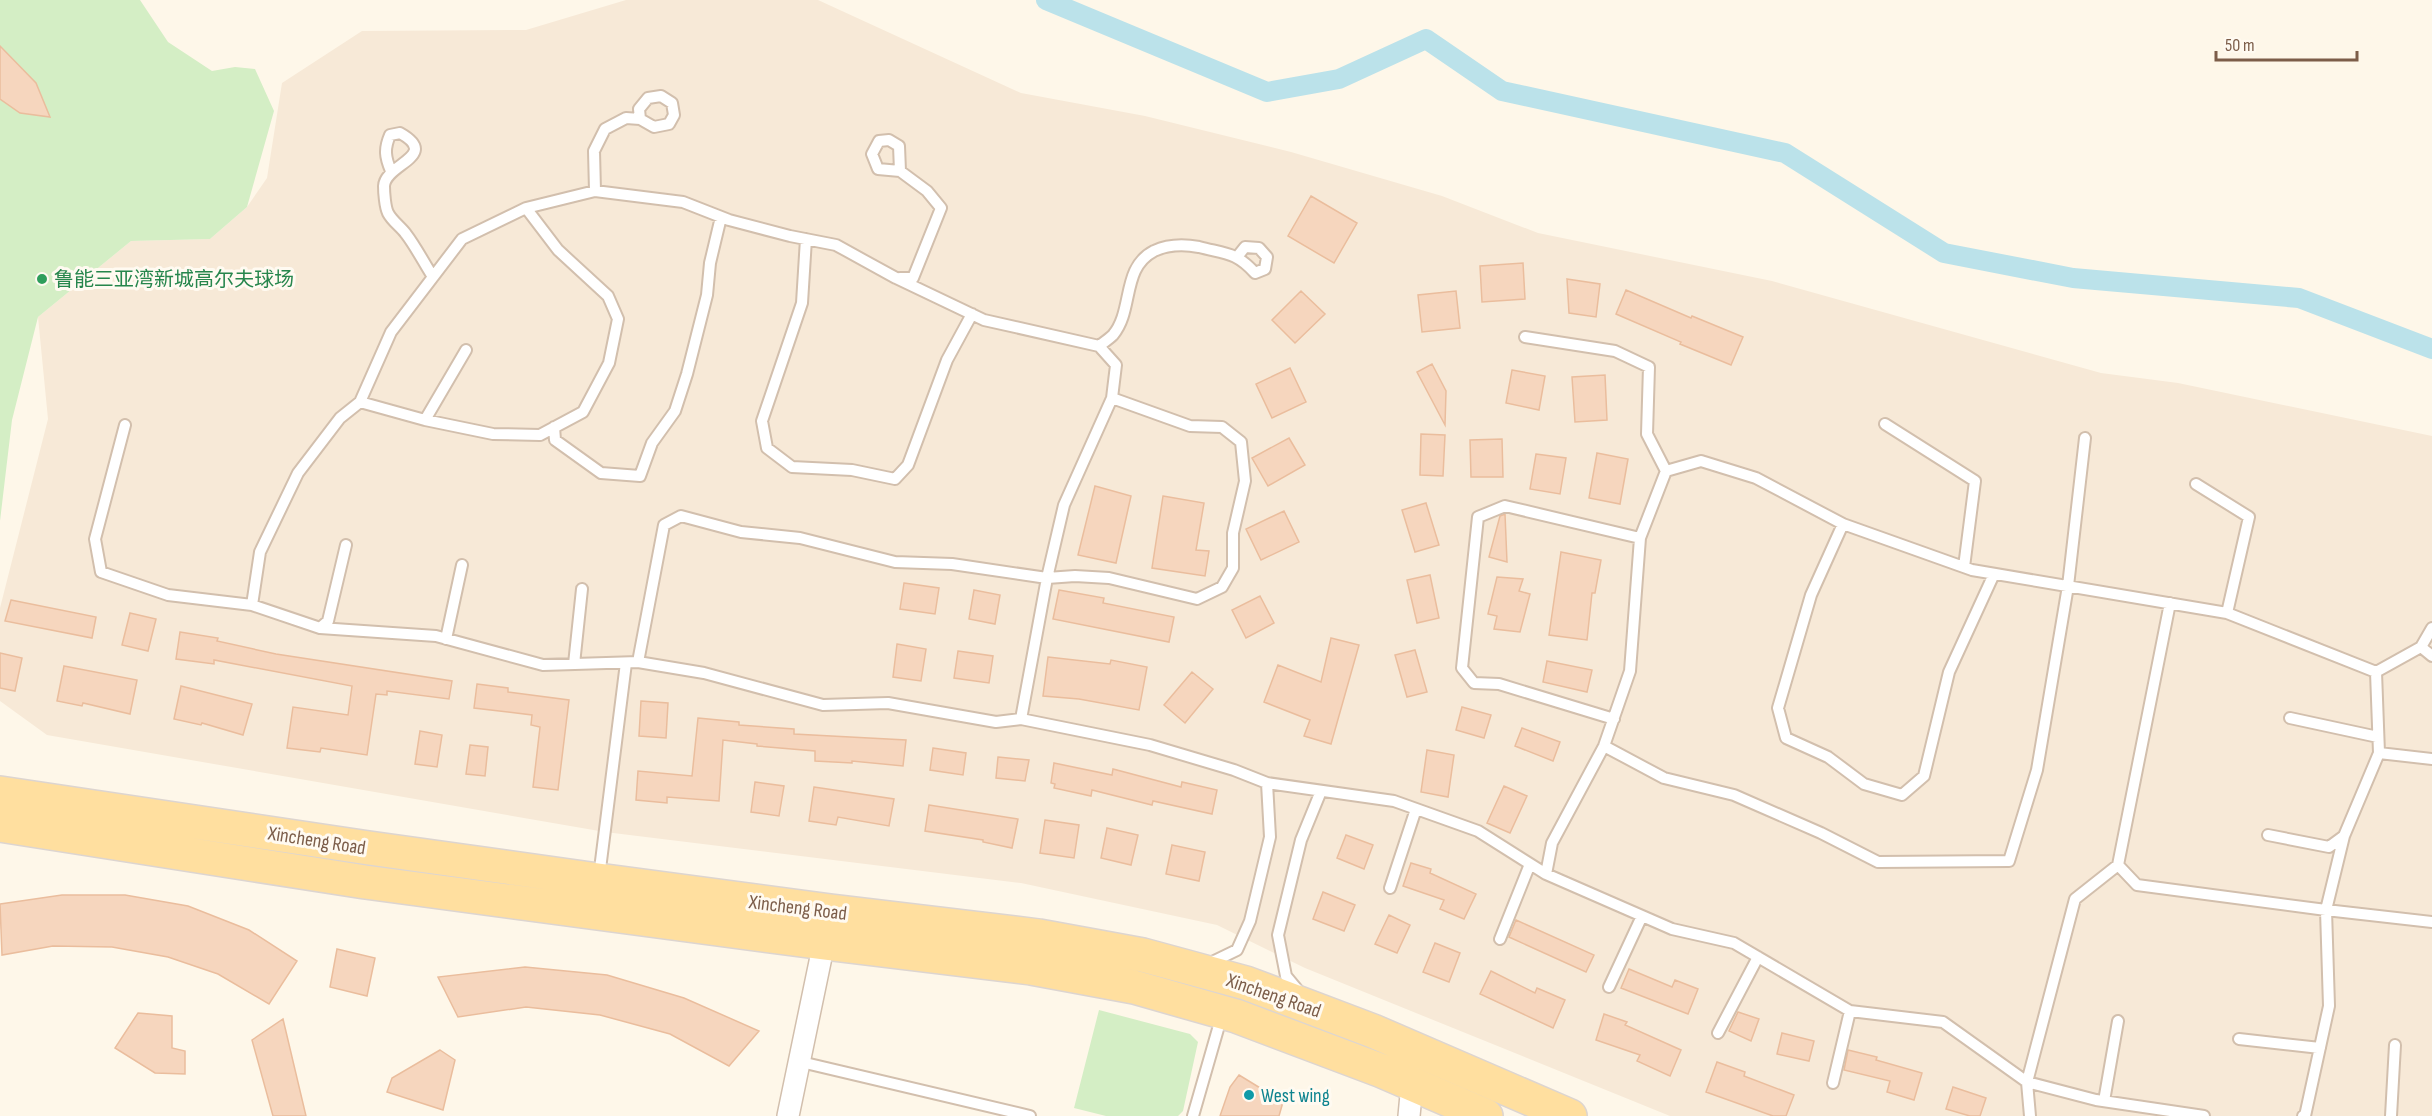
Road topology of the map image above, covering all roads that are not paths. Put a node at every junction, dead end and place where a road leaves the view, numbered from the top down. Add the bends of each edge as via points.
1 (640, 119) dead end
2 (391, 171) dead end
3 (900, 171) dead end
4 (596, 191) junction
5 (526, 208) junction
6 (721, 217) junction
7 (806, 239) junction
8 (1236, 257) dead end
9 (433, 277) junction
10 (897, 278) junction
11 (972, 314) junction
12 (1525, 336) dead end
13 (1098, 346) junction
14 (466, 350) dead end
15 (1112, 398) junction
16 (360, 402) junction
17 (425, 420) junction
18 (1885, 424) dead end
19 (125, 425) dead end
20 (554, 427) junction
21 (2085, 438) dead end
22 (1666, 471) junction
23 (2196, 484) dead end
24 (1843, 524) junction
25 (1640, 538) junction
26 (346, 545) dead end
27 (462, 566) dead end
28 (1964, 567) junction
29 (1994, 574) junction
30 (1047, 578) junction
31 (2068, 586) junction
32 (582, 589) dead end
33 (2170, 603) junction
34 (252, 604) junction
35 (2227, 613) junction
36 (320, 628) junction
37 (2432, 628) edge
38 (446, 639) junction
39 (2421, 647) junction
40 (2432, 656) edge
41 (638, 662) junction
42 (626, 663) junction
43 (574, 664) junction
44 (2376, 672) junction
45 (2290, 718) dead end
46 (1021, 719) junction
47 (1614, 719) junction
48 (2378, 737) junction
49 (1605, 746) junction
50 (2379, 753) junction
51 (2432, 759) edge
52 (1267, 783) junction
53 (1321, 791) junction
54 (0, 793) edge
55 (1416, 809) junction
56 (0, 825) edge
57 (2268, 835) dead end
58 (2344, 836) junction
59 (1530, 864) junction
60 (2118, 866) junction
61 (1546, 874) junction
62 (598, 880) junction
63 (1390, 888) dead end
64 (2326, 910) junction
65 (831, 912) junction
66 (1641, 916) junction
67 (2432, 922) edge
68 (1500, 939) dead end
69 (824, 943) junction
70 (1758, 957) junction
71 (1196, 970) junction
72 (1609, 987) dead end
73 (1312, 1008) junction
74 (1850, 1011) junction
75 (1222, 1012) junction
76 (2118, 1022) dead end
77 (1718, 1033) dead end
78 (2239, 1039) dead end
79 (2395, 1045) dead end
80 (2320, 1047) junction
81 (801, 1062) junction
82 (2027, 1082) junction
83 (1833, 1083) dead end
84 (1412, 1084) junction
85 (2104, 1101) junction
86 (788, 1116) edge
87 (1030, 1116) edge
88 (1193, 1116) edge
89 (1409, 1116) edge
90 (1486, 1116) edge
91 (1570, 1116) edge
92 (2030, 1116) edge
93 (2204, 1116) edge
94 (2306, 1116) edge
95 (2391, 1116) edge

1 - 4 lane via 626,118 605,129 594,151
2 - 9 lane via 384,184 387,212 407,235
3 - 10 lane via 927,191 941,208 913,278
4 - 5 lane
4 - 6 lane via 683,202
5 - 9 lane via 462,239
5 - 20 lane via 558,250 608,296 618,319 609,363 583,412
6 - 7 lane
6 - 20 lane via 687,374 675,411 652,443 640,476 602,473 555,440
7 - 10 lane via 836,245
7 - 11 lane via 802,303 762,422 767,448 792,467 852,470 894,479 908,465 947,360
8 - 13 lane via 1194,246 1167,245 1143,257 1114,334
9 - 16 lane via 391,332
10 - 11 lane
11 - 13 lane
12 - 22 lane via 1615,351 1649,367 1647,434
13 - 15 lane via 1116,365
14 - 17 lane
15 - 30 lane via 1064,505
15 - 30 lane via 1190,426 1222,428 1241,442 1245,481 1233,533 1233,568 1222,587 1197,599 1108,578
16 - 17 lane
16 - 34 lane via 340,418 298,473 260,552
17 - 20 lane via 493,434 540,435
18 - 28 lane via 1975,481
19 - 34 lane via 96,539 101,572 168,595
21 - 31 lane
22 - 24 lane via 1701,461 1756,478
22 - 25 lane
23 - 35 lane via 2249,517
24 - 28 lane
24 - 29 lane via 1811,595 1778,708 1786,738 1828,758 1864,784 1902,795 1924,776 1949,672
25 - 47 lane via 1630,671
25 - 47 lane via 1505,506 1478,517 1462,668 1474,683 1499,684
26 - 36 lane via 328,621
27 - 38 lane
28 - 29 lane
29 - 31 lane
30 - 41 lane via 952,564 896,562 800,538 741,532 681,516 664,525
30 - 46 lane
31 - 33 lane
31 - 49 lane via 2037,770 2009,861 1878,862 1734,795 1664,778
32 - 43 lane
33 - 35 lane
33 - 60 lane
34 - 36 lane
35 - 44 lane
36 - 38 lane
37 - 39 lane
38 - 43 lane via 543,665
39 - 40 lane
39 - 44 lane
41 - 42 lane
41 - 46 lane via 704,673 823,705 888,703 996,722
42 - 43 lane
42 - 62 lane
44 - 48 lane
45 - 48 lane
46 - 52 lane via 1150,746
47 - 49 lane
48 - 50 lane
49 - 61 lane via 1552,843
50 - 51 lane
50 - 58 lane
52 - 53 lane
52 - 71 lane via 1270,837 1250,921 1237,950
53 - 55 lane via 1394,801
53 - 73 lane via 1301,840 1278,935 1287,976
54 - 62 main road, Xincheng Road
55 - 59 lane via 1478,831
55 - 63 lane
56 - 69 main road, Xincheng Road via 365,882
57 - 58 lane via 2329,847
58 - 64 lane
59 - 61 lane
59 - 68 lane
60 - 64 lane via 2137,885
60 - 82 lane via 2075,899
61 - 66 lane
62 - 65 main road, Xincheng Road
64 - 67 lane
64 - 80 lane via 2329,1006
65 - 69 street
65 - 71 main road, Xincheng Road via 1039,936 1143,955
66 - 70 lane via 1672,929 1734,943
66 - 72 lane
69 - 75 main road, Xincheng Road via 1031,968 1134,987
69 - 81 street
70 - 74 lane
70 - 77 lane
71 - 73 main road, Xincheng Road via 1246,983
73 - 91 main road, Xincheng Road via 1373,1030
74 - 82 lane via 1943,1022
74 - 83 lane
75 - 84 main road, Xincheng Road
75 - 88 lane
76 - 85 lane
78 - 80 lane
79 - 95 lane
80 - 94 lane
81 - 86 street
81 - 87 lane
82 - 85 lane
82 - 92 lane
84 - 89 street
84 - 90 main road, Xincheng Road
85 - 93 lane

